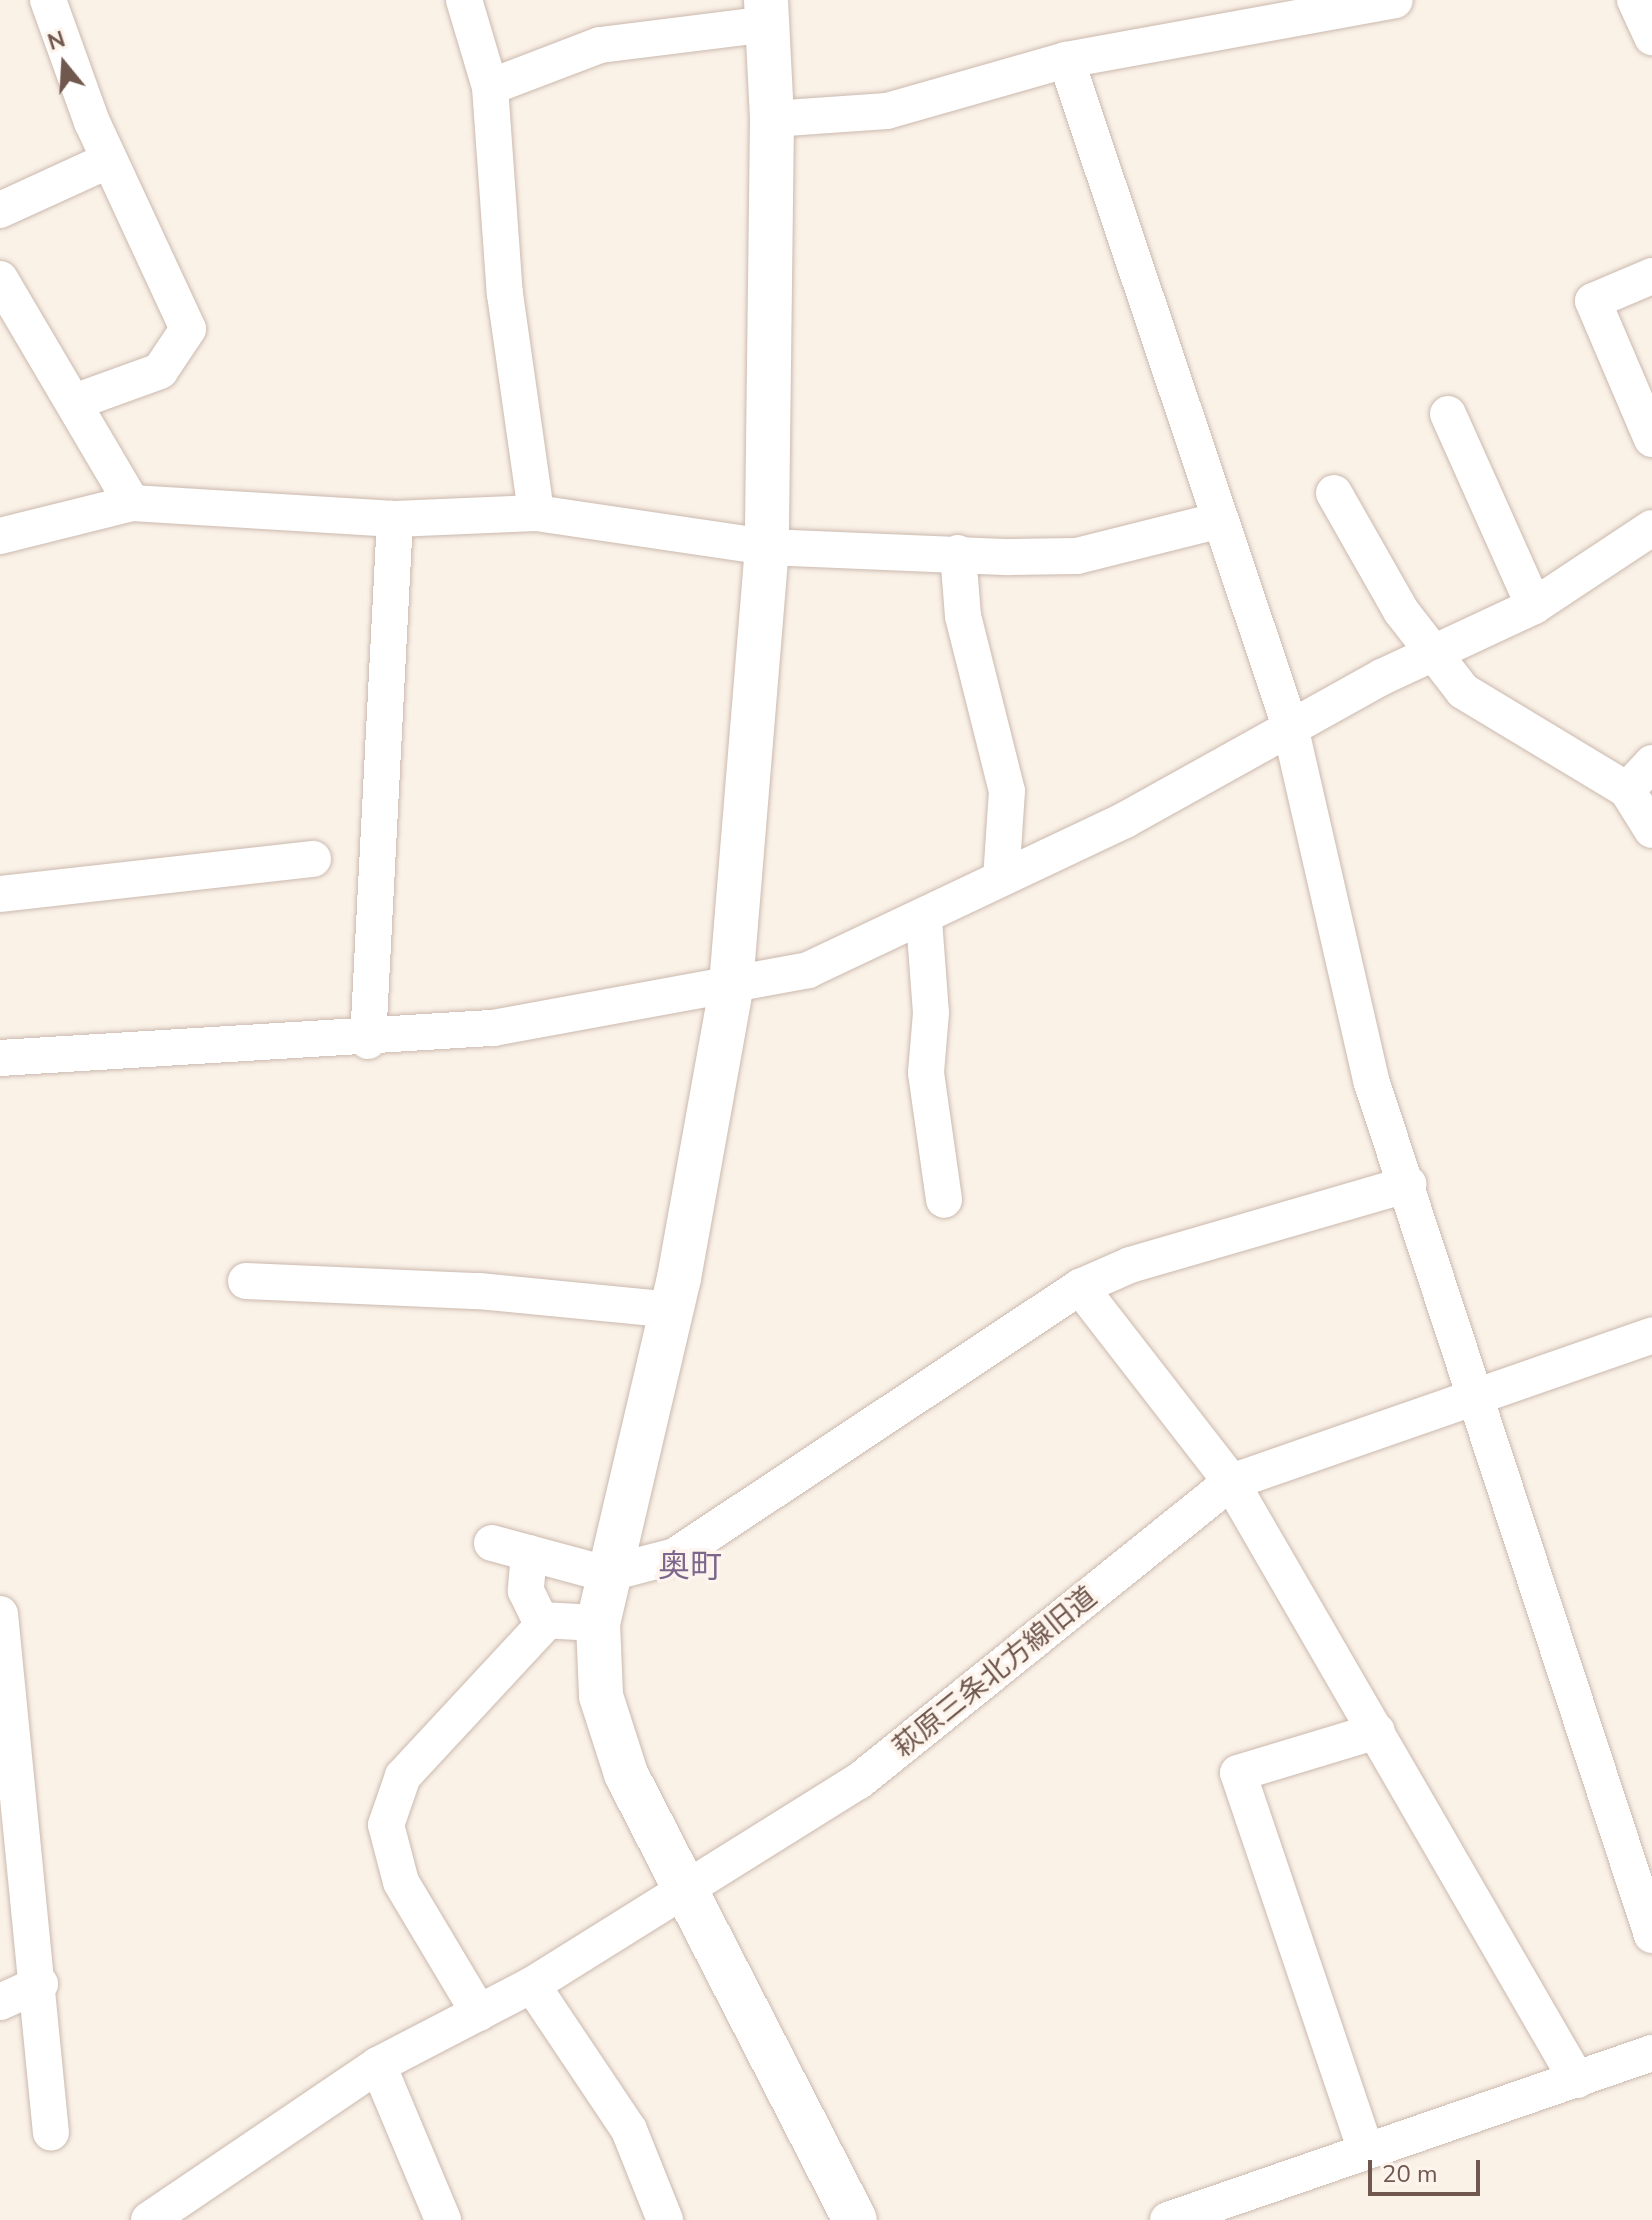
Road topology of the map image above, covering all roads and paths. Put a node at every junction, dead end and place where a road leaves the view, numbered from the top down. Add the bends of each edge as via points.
1 (48, 0) edge
2 (464, 0) edge
3 (1395, 0) edge
4 (1635, 0) edge
5 (767, 12) edge
6 (1652, 37) edge
7 (1066, 60) junction
8 (490, 87) junction
9 (772, 119) junction
10 (109, 160) junction
11 (0, 210) edge
12 (1652, 276) edge
13 (0, 279) edge
14 (77, 401) junction
15 (1448, 414) dead end
16 (1652, 439) edge
17 (1334, 493) dead end
18 (132, 503) junction
19 (536, 513) junction
20 (395, 519) junction
21 (1220, 520) junction
22 (1652, 528) edge
23 (0, 536) edge
24 (767, 547) junction
25 (958, 553) junction
26 (1534, 606) junction
27 (1430, 653) junction
28 (1290, 726) junction
29 (1652, 763) edge
30 (1627, 790) junction
31 (1652, 830) edge
32 (313, 859) dead end
33 (1001, 878) junction
34 (0, 894) edge
35 (924, 920) junction
36 (731, 989) junction
37 (368, 1041) junction
38 (0, 1058) edge
39 (1408, 1184) junction
40 (944, 1200) dead end
41 (246, 1281) dead end
42 (1080, 1287) junction
43 (672, 1310) junction
44 (1652, 1335) edge
45 (1474, 1398) junction
46 (1231, 1482) junction
47 (492, 1543) dead end
48 (529, 1553) junction
49 (606, 1574) junction
50 (0, 1614) edge
51 (546, 1622) junction
52 (598, 1623) junction
53 (1377, 1731) junction
54 (685, 1891) junction
55 (1652, 1935) edge
56 (40, 1984) junction
57 (532, 1985) junction
58 (0, 2002) edge
59 (479, 2013) junction
60 (1652, 2053) edge
61 (378, 2065) junction
62 (1577, 2080) junction
63 (51, 2133) dead end
64 (1366, 2151) junction
65 (658, 2216) edge
66 (149, 2220) edge
67 (443, 2220) edge
68 (855, 2220) edge
69 (1168, 2220) edge

1 - 10 street
2 - 8 street
3 - 7 street
4 - 6 street
5 - 8 street via 600,45
5 - 9 street
7 - 9 street via 887,111
7 - 21 street
8 - 19 street via 505,294
9 - 24 street
10 - 11 street
10 - 14 street via 188,329 160,371
12 - 16 street via 1593,301
13 - 14 street
14 - 18 street
15 - 26 street
17 - 27 street
18 - 20 street
18 - 23 street
19 - 20 street
19 - 24 street
20 - 37 street
21 - 25 street via 1077,556
21 - 28 street
22 - 26 street
24 - 25 street
24 - 36 street
25 - 33 street via 963,616 1007,791
26 - 27 street
27 - 28 street
27 - 30 street via 1505,722
28 - 33 street via 1125,820
28 - 39 street via 1371,1080
29 - 30 street
30 - 31 street
32 - 34 street
33 - 35 street
35 - 36 street via 808,970
35 - 40 street via 931,1013 926,1073
36 - 37 street via 493,1028
36 - 43 street
37 - 38 street
39 - 42 street via 1130,1265
39 - 45 street
41 - 43 street via 479,1291
42 - 46 street
42 - 49 street via 675,1556
43 - 49 street
44 - 45 street, 萩原三条北方線旧道
45 - 46 street, 萩原三条北方線旧道
45 - 55 street
46 - 53 street
46 - 54 street, 萩原三条北方線旧道 via 859,1781
47 - 48 street
48 - 49 street
48 - 51 street via 526,1591
49 - 52 street
50 - 56 street
51 - 52 street
51 - 59 street via 403,1776 386,1825 401,1882
52 - 54 street via 601,1696 626,1774
53 - 62 street
53 - 64 street via 1238,1773
54 - 57 street, 萩原三条北方線旧道
54 - 68 street
56 - 58 street
56 - 63 street
57 - 59 street, 萩原三条北方線旧道
57 - 65 street via 629,2130
59 - 61 street, 萩原三条北方線旧道
60 - 62 street
61 - 66 street, 萩原三条北方線旧道
61 - 67 street
62 - 64 street
64 - 69 street

